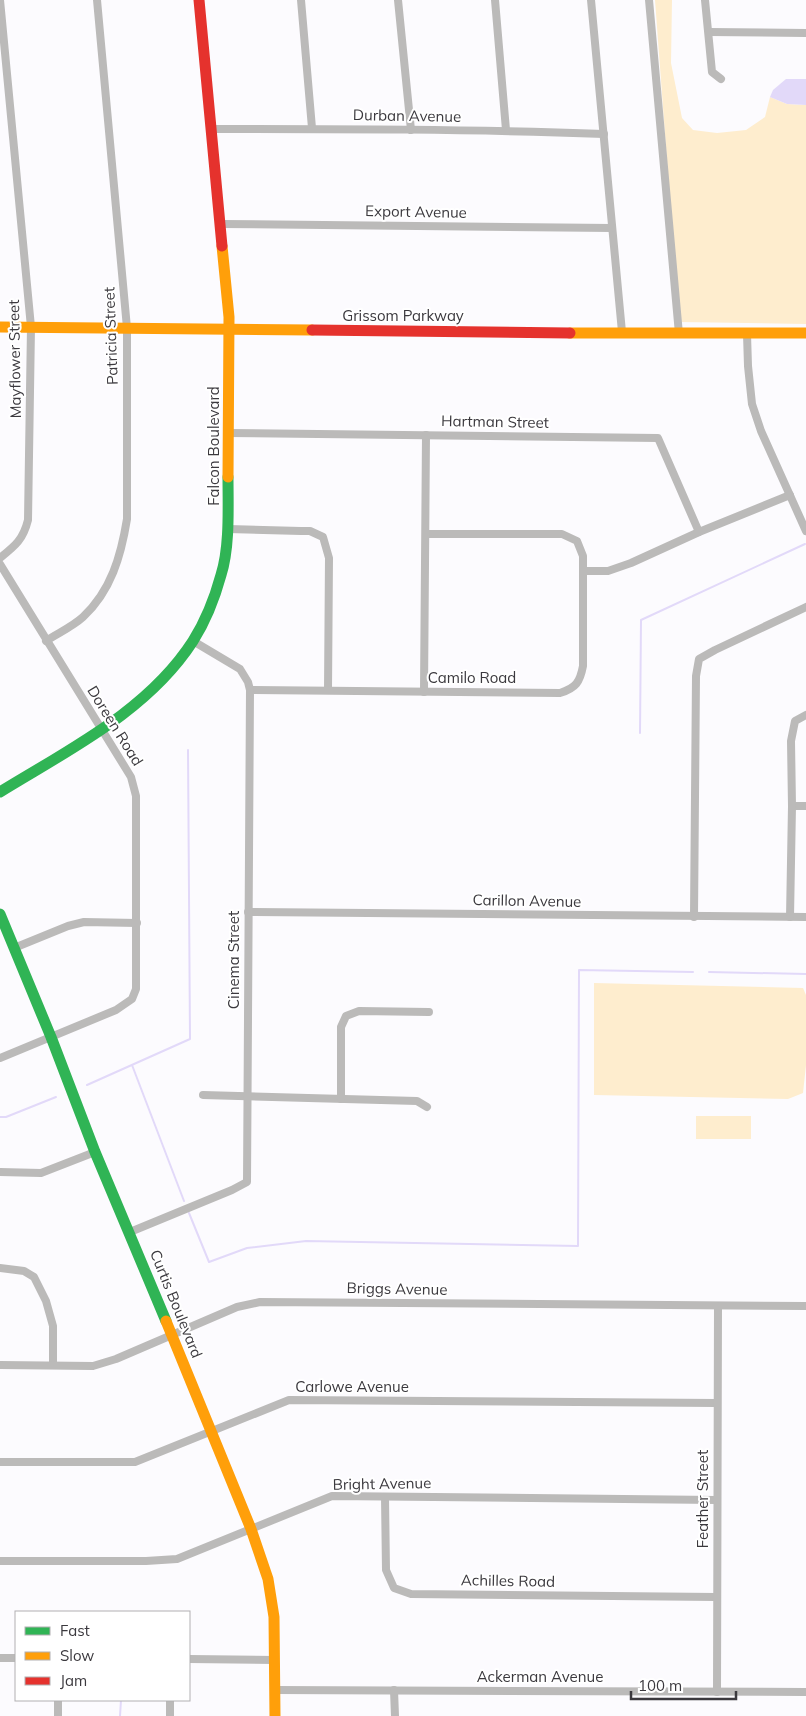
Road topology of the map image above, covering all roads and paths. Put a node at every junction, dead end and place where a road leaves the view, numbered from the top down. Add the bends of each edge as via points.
1 (0, 0) edge
2 (97, 0) edge
3 (199, 0) edge
4 (301, 0) edge
5 (398, 0) edge
6 (495, 0) edge
7 (592, 0) edge
8 (649, 0) edge
9 (705, 0) edge
10 (709, 32) junction
11 (806, 33) edge
12 (721, 78) dead end
13 (312, 128) junction
14 (211, 129) junction
15 (410, 130) junction
16 (506, 130) junction
17 (604, 134) junction
18 (221, 224) junction
19 (612, 228) junction
20 (0, 327) edge
21 (31, 327) junction
22 (127, 328) junction
23 (230, 329) junction
24 (622, 332) junction
25 (806, 333) edge
26 (680, 334) junction
27 (747, 334) junction
28 (228, 433) junction
29 (426, 436) junction
30 (790, 495) junction
31 (228, 529) junction
32 (806, 531) edge
33 (699, 532) junction
34 (426, 534) junction
35 (0, 558) edge
36 (0, 564) edge
37 (583, 571) junction
38 (806, 607) edge
39 (46, 641) junction
40 (193, 641) junction
41 (250, 690) junction
42 (328, 690) junction
43 (424, 692) junction
44 (806, 715) edge
45 (101, 729) junction
46 (0, 792) edge
47 (792, 806) junction
48 (806, 806) edge
49 (248, 912) junction
50 (0, 914) edge
51 (694, 917) junction
52 (790, 917) junction
53 (806, 917) edge
54 (137, 923) junction
55 (14, 948) junction
56 (429, 1012) dead end
57 (51, 1037) junction
58 (0, 1058) edge
59 (204, 1095) dead end
60 (248, 1097) junction
61 (341, 1099) junction
62 (428, 1107) dead end
63 (95, 1152) junction
64 (0, 1172) edge
65 (130, 1232) junction
66 (0, 1268) edge
67 (718, 1306) junction
68 (806, 1306) edge
69 (172, 1335) junction
70 (0, 1365) edge
71 (53, 1365) junction
72 (716, 1403) junction
73 (211, 1432) junction
74 (0, 1462) edge
75 (385, 1497) junction
76 (716, 1500) junction
77 (251, 1528) junction
78 (0, 1561) edge
79 (716, 1597) junction
80 (0, 1658) edge
81 (15, 1658) edge
82 (190, 1659) edge
83 (275, 1660) junction
84 (275, 1690) junction
85 (394, 1690) junction
86 (717, 1692) junction
87 (806, 1692) edge
88 (58, 1701) edge
89 (170, 1701) edge
90 (58, 1716) edge
91 (170, 1716) edge
92 (275, 1716) edge
93 (395, 1716) edge

1 - 21 street, Mayflower Street
2 - 22 street, Patricia Street
3 - 14 street, Falcon Boulevard
4 - 13 street
5 - 15 street
6 - 16 street
7 - 17 street
8 - 26 street
9 - 10 street
10 - 11 street
10 - 12 street via 712,72
13 - 14 street, Durban Avenue
13 - 15 street, Durban Avenue
14 - 18 street, Falcon Boulevard
15 - 16 street, Durban Avenue
16 - 17 street, Durban Avenue
17 - 19 street
18 - 19 street, Export Avenue
18 - 23 street, Falcon Boulevard
19 - 24 street
20 - 21 street, Grissom Parkway
21 - 22 street, Grissom Parkway
21 - 35 street, Mayflower Street via 28,520 17,544
22 - 23 street, Grissom Parkway
22 - 39 street, Patricia Street via 127,519 123,545 115,571 102,595 82,618
23 - 24 street, Grissom Parkway
23 - 28 street, Falcon Boulevard
24 - 26 street, Grissom Parkway
25 - 27 street, Grissom Parkway
26 - 27 street, Grissom Parkway
27 - 30 street via 752,404
28 - 29 street, Hartman Street
28 - 31 street, Falcon Boulevard
29 - 33 street, Hartman Street via 658,438
29 - 34 street
30 - 32 street
30 - 33 street
31 - 40 street, Falcon Boulevard via 222,574
31 - 42 street via 301,530 323,538 329,558
33 - 37 street via 623,566
34 - 37 street, Camilo Road via 562,534 577,541 583,556
34 - 43 street
36 - 39 street, Doreen Road
37 - 43 street, Camilo Road via 583,666 581,677 572,689 560,693
38 - 51 street via 699,659 696,676
39 - 45 street, Doreen Road
40 - 41 street, Cinema Street via 240,669
40 - 45 street, Falcon Boulevard via 169,672 134,705
41 - 42 street, Camilo Road
41 - 49 street, Cinema Street
42 - 43 street, Camilo Road
44 - 47 street via 795,722 791,741
45 - 46 street, Falcon Boulevard
45 - 54 street, Doreen Road via 131,777 136,796
47 - 48 street
47 - 52 street
49 - 51 street, Carillon Avenue
49 - 60 street, Cinema Street
50 - 55 street, Curtis Boulevard
51 - 52 street, Carillon Avenue
52 - 53 street, Carillon Avenue
54 - 55 street via 84,922
54 - 57 street, Doreen Road via 136,988 132,999 116,1010
55 - 57 street, Curtis Boulevard
56 - 61 street via 359,1011 346,1016 341,1027
57 - 58 street
57 - 63 street, Curtis Boulevard
59 - 60 street
60 - 61 street
60 - 65 street, Cinema Street via 246,1182
61 - 62 street via 417,1102
63 - 64 street via 40,1173
63 - 65 street, Curtis Boulevard
65 - 69 street, Curtis Boulevard
66 - 71 street via 24,1271 34,1277 46,1301 53,1326
67 - 68 street, Briggs Avenue
67 - 69 street, Briggs Avenue via 260,1302 238,1307
67 - 72 street, Feather Street
69 - 71 street, Briggs Avenue via 93,1366
69 - 73 street, Curtis Boulevard
70 - 71 street, Briggs Avenue
72 - 73 street, Carlowe Avenue via 289,1400
72 - 76 street, Feather Street
73 - 74 street, Carlowe Avenue via 135,1462
73 - 77 street, Curtis Boulevard
75 - 76 street, Bright Avenue
75 - 77 street, Bright Avenue via 332,1496
75 - 79 street, Achilles Road via 386,1570 394,1588 411,1594
76 - 79 street, Feather Street
77 - 78 street, Bright Avenue via 178,1559 146,1562
77 - 83 street, Curtis Boulevard via 268,1579 274,1617
79 - 86 street, Feather Street
80 - 81 street
82 - 83 street
83 - 84 street, Curtis Boulevard
84 - 85 street, Ackerman Avenue
84 - 92 street, Curtis Boulevard
85 - 86 street, Ackerman Avenue
85 - 93 street
86 - 87 street, Ackerman Avenue
88 - 90 street
89 - 91 street

